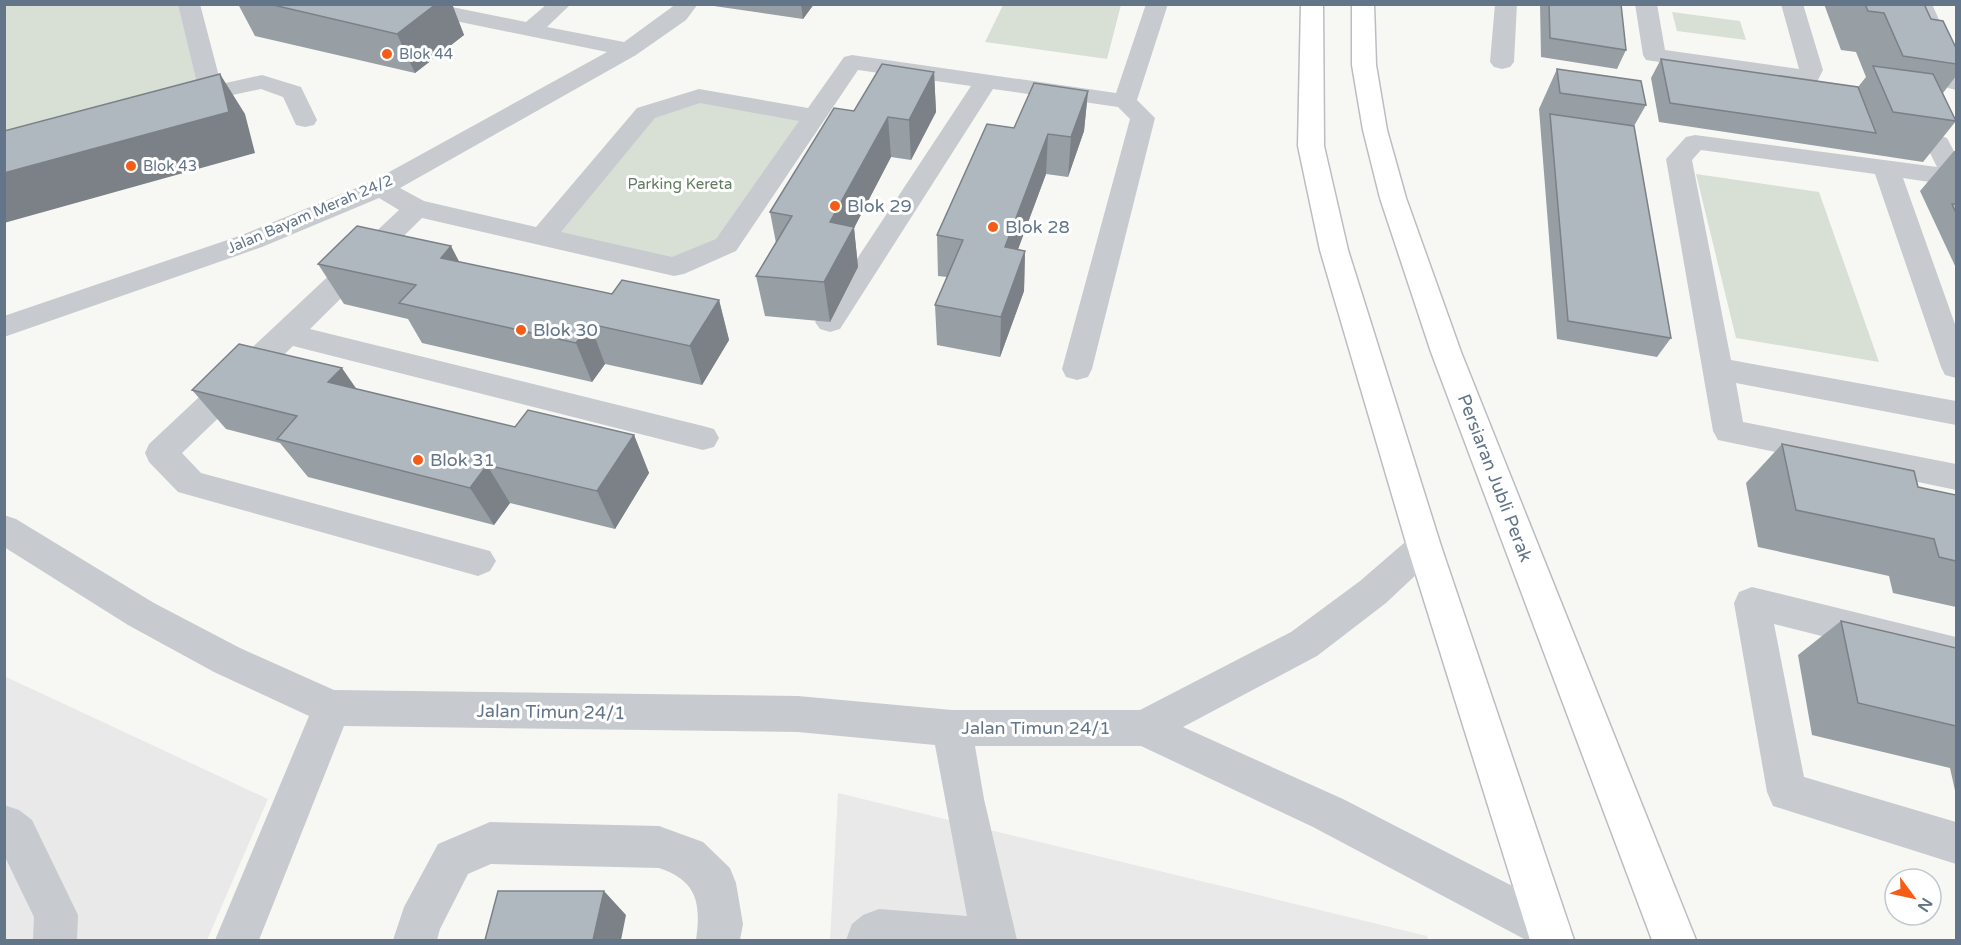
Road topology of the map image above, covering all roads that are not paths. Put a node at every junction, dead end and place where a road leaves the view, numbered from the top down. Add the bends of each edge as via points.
1 (189, 4) edge
2 (402, 4) edge
3 (561, 4) edge
4 (688, 4) edge
5 (1157, 4) edge
6 (1312, 4) edge
7 (1363, 4) edge
8 (1506, 4) edge
9 (1646, 4) edge
10 (1792, 4) edge
11 (1921, 4) edge
12 (529, 31) junction
13 (628, 50) junction
14 (1502, 62) dead end
15 (986, 81) junction
16 (1956, 83) edge
17 (211, 91) junction
18 (1125, 101) junction
19 (165, 104) edge
20 (815, 116) junction
21 (305, 120) dead end
22 (1938, 143) edge
23 (1886, 168) junction
24 (380, 188) junction
25 (416, 208) junction
26 (542, 237) junction
27 (830, 322) dead end
28 (4, 327) edge
29 (287, 334) junction
30 (1956, 367) edge
31 (1077, 369) dead end
32 (1718, 369) junction
33 (1956, 413) edge
34 (703, 438) dead end
35 (1956, 477) edge
36 (4, 529) edge
37 (1424, 546) junction
38 (478, 561) dead end
39 (1956, 653) edge
40 (332, 708) junction
41 (952, 728) junction
42 (1143, 728) junction
43 (4, 825) edge
44 (1956, 843) edge
45 (1551, 935) edge
46 (55, 940) edge
47 (237, 940) edge
48 (415, 940) edge
49 (718, 940) edge
50 (868, 940) edge
51 (994, 940) edge
52 (1674, 940) edge

1 - 17 street
2 - 12 street
3 - 12 street
4 - 13 street, Jalan Bayam Merah 24/2
5 - 18 street
6 - 37 main road via 1311,146 1334,250
7 - 52 main road, Persiaran Jubli Perak via 1364,65 1375,130 1393,198 1446,352
8 - 14 street
9 - 10 street via 1654,55 1809,77 1811,70
11 - 16 street
12 - 13 street
13 - 24 street, Jalan Bayam Merah 24/2
15 - 18 street
15 - 20 street via 852,62
15 - 27 street
17 - 19 street
17 - 21 street via 262,82 293,92
18 - 31 street via 1143,118
20 - 26 street via 699,96 646,113
20 - 26 street via 726,244 716,249 674,267
22 - 23 street via 1955,177
23 - 30 street
23 - 32 street via 1695,142 1678,159
24 - 25 street
24 - 28 street, Jalan Bayam Merah 24/2 via 252,241
25 - 26 street
25 - 29 street
29 - 34 street
29 - 38 street via 161,453 190,483
32 - 33 street
32 - 35 street via 1729,431
36 - 40 street, Jalan Timun 24/1 via 141,614 227,660
37 - 42 street via 1373,592 1304,644
37 - 45 main road
39 - 44 street via 1752,603 1787,792
40 - 41 street, Jalan Timun 24/1 via 798,714
40 - 47 street
41 - 42 street, Jalan Timun 24/1
41 - 51 street
42 - 45 street via 1328,813
43 - 46 street via 16,835 56,915
48 - 49 street via 453,859 490,843 659,847 688,857 715,883
50 - 51 street via 879,931

